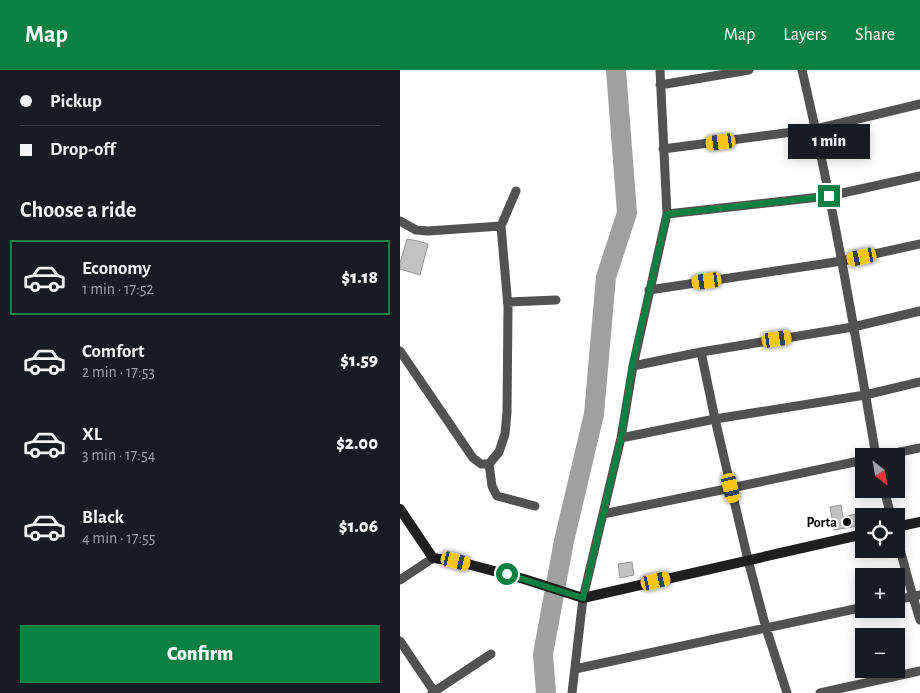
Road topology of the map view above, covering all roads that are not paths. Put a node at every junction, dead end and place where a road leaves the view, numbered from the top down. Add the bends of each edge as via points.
1 (660, 70) edge
2 (750, 70) edge
3 (802, 70) edge
4 (660, 85) junction
5 (920, 104) edge
6 (816, 129) junction
7 (663, 149) junction
8 (920, 176) edge
9 (516, 191) dead end
10 (829, 196) junction
11 (667, 214) junction
12 (400, 221) edge
13 (501, 226) junction
14 (920, 244) edge
15 (842, 261) junction
16 (649, 290) junction
17 (556, 300) dead end
18 (508, 302) junction
19 (920, 310) edge
20 (853, 327) junction
21 (400, 351) edge
22 (702, 352) junction
23 (632, 366) junction
24 (920, 382) edge
25 (865, 394) junction
26 (715, 419) junction
27 (621, 438) junction
28 (875, 448) edge
29 (920, 448) edge
30 (905, 451) edge
31 (855, 462) edge
32 (489, 464) junction
33 (731, 488) junction
34 (535, 506) dead end
35 (400, 509) edge
36 (603, 514) junction
37 (920, 522) edge
38 (905, 525) edge
39 (855, 536) edge
40 (433, 558) junction
41 (904, 558) edge
42 (748, 560) junction
43 (400, 580) edge
44 (916, 596) edge
45 (580, 597) junction
46 (855, 609) edge
47 (920, 620) edge
48 (766, 628) junction
49 (400, 641) edge
50 (491, 654) dead end
51 (575, 670) junction
52 (920, 671) edge
53 (433, 693) edge
54 (572, 693) edge
55 (787, 693) edge
56 (820, 693) edge

1 - 4 street
2 - 4 street
3 - 6 street
4 - 7 street
5 - 6 street
6 - 7 street
6 - 10 street
7 - 11 street
8 - 10 street
9 - 13 street
10 - 11 street
10 - 15 street
11 - 16 street
12 - 13 street via 416,230 428,231
13 - 18 street
14 - 15 street
15 - 16 street
15 - 20 street
16 - 23 street
17 - 18 street
18 - 32 street via 505,434 499,452
19 - 20 street
20 - 22 street
20 - 25 street
21 - 32 street via 473,458
22 - 23 street
22 - 26 street
23 - 27 street
24 - 25 street
25 - 26 street
25 - 28 street
26 - 27 street
26 - 33 street
27 - 36 street
29 - 30 street
31 - 33 street
32 - 34 street via 497,496
33 - 36 street
33 - 42 street
35 - 40 street
36 - 45 street
37 - 38 street
39 - 42 street
40 - 43 street
40 - 45 street via 524,579
41 - 44 street
42 - 45 street
42 - 48 street
44 - 47 street
45 - 51 street
46 - 48 street
48 - 51 street
48 - 55 street
49 - 53 street
50 - 53 street
51 - 54 street
52 - 56 street

